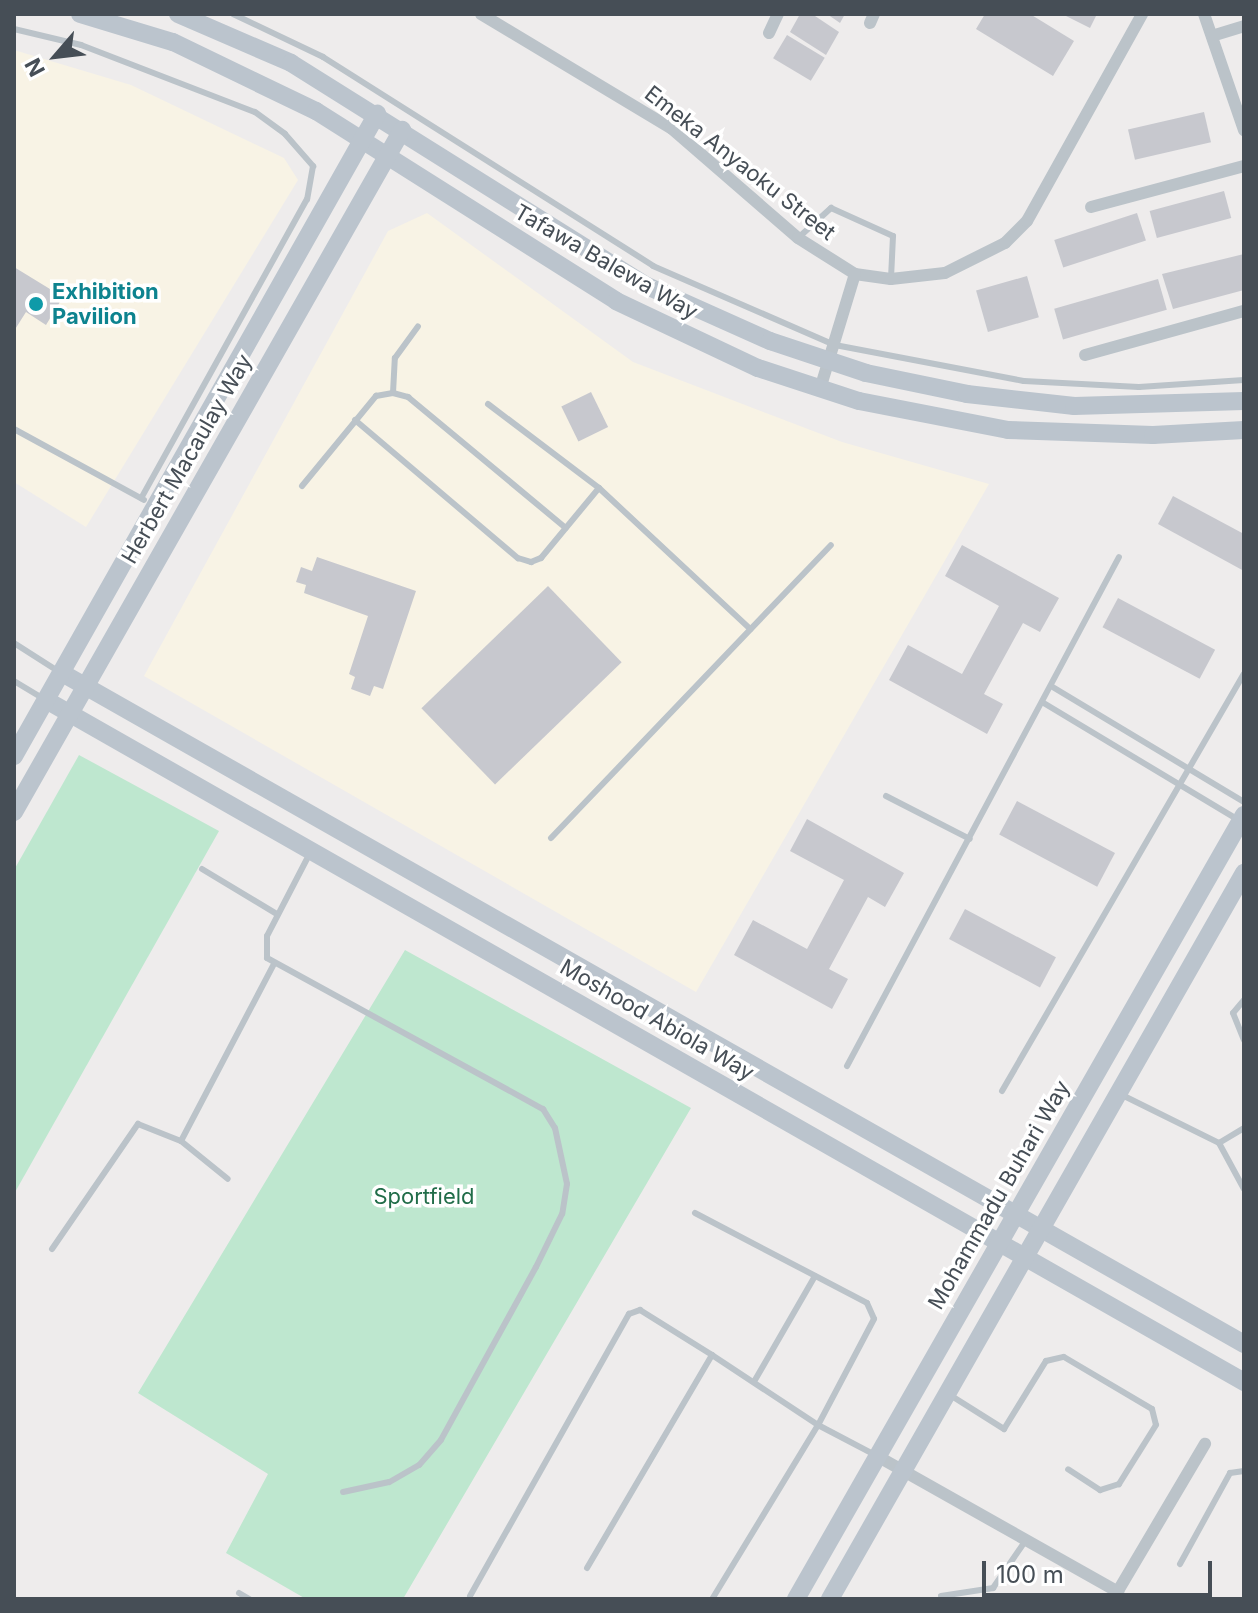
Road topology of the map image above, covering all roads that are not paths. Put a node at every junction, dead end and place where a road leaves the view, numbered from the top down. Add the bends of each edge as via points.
1 (80, 14) edge
2 (178, 14) edge
3 (233, 14) edge
4 (481, 14) edge
5 (778, 14) edge
6 (1142, 14) edge
7 (1204, 14) edge
8 (1244, 26) edge
9 (14, 29) edge
10 (769, 33) dead end
11 (1215, 35) junction
12 (377, 114) junction
13 (402, 130) junction
14 (1244, 130) edge
15 (361, 140) junction
16 (386, 157) junction
17 (1244, 166) edge
18 (1091, 207) dead end
19 (798, 238) junction
20 (855, 274) junction
21 (891, 279) junction
22 (1244, 311) edge
23 (418, 326) dead end
24 (832, 354) junction
25 (1085, 355) dead end
26 (1244, 380) edge
27 (820, 389) junction
28 (393, 393) junction
29 (1244, 401) edge
30 (488, 404) dead end
31 (355, 420) junction
32 (14, 429) edge
33 (1244, 430) edge
34 (302, 486) dead end
35 (599, 488) junction
36 (148, 502) junction
37 (566, 528) junction
38 (831, 545) dead end
39 (1119, 557) dead end
40 (750, 629) junction
41 (14, 643) edge
42 (62, 673) junction
43 (1244, 674) edge
44 (14, 681) edge
45 (1051, 686) junction
46 (87, 688) junction
47 (46, 700) junction
48 (1042, 702) junction
49 (70, 715) junction
50 (14, 756) edge
51 (1189, 769) junction
52 (1180, 784) junction
53 (886, 796) dead end
54 (1244, 802) edge
55 (14, 812) edge
56 (1242, 818) edge
57 (551, 838) dead end
58 (970, 839) junction
59 (311, 850) junction
60 (202, 869) dead end
61 (1244, 873) edge
62 (277, 914) junction
63 (526, 938) junction
64 (512, 963) junction
65 (274, 964) junction
66 (1244, 1000) edge
67 (1244, 1040) edge
68 (847, 1066) dead end
69 (1002, 1091) dead end
70 (1118, 1093) junction
71 (1244, 1128) edge
72 (181, 1141) junction
73 (1219, 1143) junction
74 (228, 1179) dead end
75 (1244, 1189) edge
76 (695, 1213) dead end
77 (1015, 1214) junction
78 (1041, 1229) junction
79 (998, 1245) junction
80 (52, 1249) dead end
81 (1023, 1258) junction
82 (815, 1276) junction
83 (1244, 1344) edge
84 (712, 1355) junction
85 (755, 1380) junction
86 (1244, 1382) edge
87 (947, 1393) junction
88 (818, 1425) junction
89 (1205, 1444) dead end
90 (877, 1456) junction
91 (1068, 1469) dead end
92 (903, 1471) junction
93 (1244, 1471) edge
94 (343, 1492) dead end
95 (1026, 1540) junction
96 (1180, 1564) dead end
97 (587, 1568) dead end
98 (239, 1593) dead end
99 (1116, 1595) edge
100 (470, 1596) dead end
101 (941, 1596) dead end
102 (249, 1599) edge
103 (712, 1599) edge
104 (796, 1599) edge
105 (830, 1599) edge

1 - 15 main road, Tafawa Balewa Way via 227,65
2 - 12 main road, Tafawa Balewa Way via 291,63
3 - 24 lane via 323,57 653,266
4 - 19 street, Emeka Anyaoku Street via 671,128
5 - 10 street
6 - 21 street, Emeka Anyaoku Street via 1027,221 1005,243 945,273
7 - 11 street
8 - 11 street
9 - 36 lane via 81,45 255,112 285,134 313,166 307,199
11 - 14 street
12 - 13 main road, Tafawa Balewa Way
12 - 15 main road, Herbert Macaulay Way
13 - 16 main road, Herbert Macaulay Way
13 - 24 main road, Tafawa Balewa Way via 647,286 708,316
15 - 16 main road, Tafawa Balewa Way
15 - 36 main road, Herbert Macaulay Way
16 - 27 main road, Tafawa Balewa Way via 673,332
16 - 46 main road, Herbert Macaulay Way
17 - 18 street
19 - 20 street, Emeka Anyaoku Street
19 - 21 lane via 831,208 893,236
20 - 21 street, Emeka Anyaoku Street
20 - 24 street
22 - 25 street
23 - 28 lane via 395,358
24 - 26 lane via 1024,381 1139,387
24 - 27 street
24 - 29 main road, Tafawa Balewa Way via 967,394 1074,406
27 - 33 main road, Tafawa Balewa Way via 927,417 1008,430 1138,435
28 - 31 lane via 376,396
28 - 37 lane via 408,397
30 - 35 lane
31 - 34 lane
31 - 37 lane via 518,558 541,558
32 - 36 lane
35 - 37 lane
35 - 40 lane
36 - 42 main road, Herbert Macaulay Way
38 - 40 lane
39 - 45 lane
40 - 57 lane
41 - 42 lane
42 - 46 main road, Moshood Abiola Way
42 - 47 main road, Herbert Macaulay Way
43 - 51 lane
44 - 47 lane
45 - 48 lane
45 - 51 lane
46 - 49 main road, Herbert Macaulay Way
46 - 63 main road, Moshood Abiola Way
47 - 49 main road, Moshood Abiola Way
47 - 50 main road, Herbert Macaulay Way
48 - 52 lane
48 - 58 lane
49 - 55 main road, Herbert Macaulay Way
49 - 59 main road, Moshood Abiola Way
51 - 52 lane
51 - 54 lane
52 - 56 lane
52 - 69 lane
53 - 58 lane
56 - 77 main road, Mohammadu Buhari Way
58 - 68 lane
59 - 62 lane
59 - 64 main road, Moshood Abiola Way
60 - 62 lane
61 - 70 main road
62 - 65 lane via 265,949
63 - 64 main road
63 - 77 main road, Moshood Abiola Way
64 - 79 main road, Moshood Abiola Way
65 - 72 lane
65 - 94 lane via 543,1109 555,1128 567,1184 562,1214 536,1267 441,1440 419,1465 389,1482
66 - 67 lane via 1233,1013
70 - 73 lane
70 - 78 main road
71 - 73 lane
72 - 74 lane
72 - 80 lane via 138,1124
73 - 75 lane
76 - 82 lane
77 - 78 main road, Moshood Abiola Way
77 - 79 main road, Mohammadu Buhari Way
78 - 81 main road
78 - 83 main road, Moshood Abiola Way
79 - 81 main road, Moshood Abiola Way
79 - 90 main road, Mohammadu Buhari Way
81 - 86 main road, Moshood Abiola Way
81 - 87 main road
82 - 85 lane
82 - 88 lane via 867,1303 874,1319
84 - 85 lane
84 - 97 lane
84 - 100 lane via 640,1310 629,1314
85 - 88 lane
87 - 91 lane via 1004,1429 1046,1361 1064,1357 1152,1409 1156,1425 1119,1484 1100,1490
87 - 92 main road
88 - 90 lane
88 - 103 lane
89 - 99 street
90 - 92 street
90 - 104 main road, Mohammadu Buhari Way
92 - 95 street
92 - 105 main road
93 - 96 lane via 1230,1473
95 - 99 street
95 - 101 lane via 993,1588
98 - 102 lane

